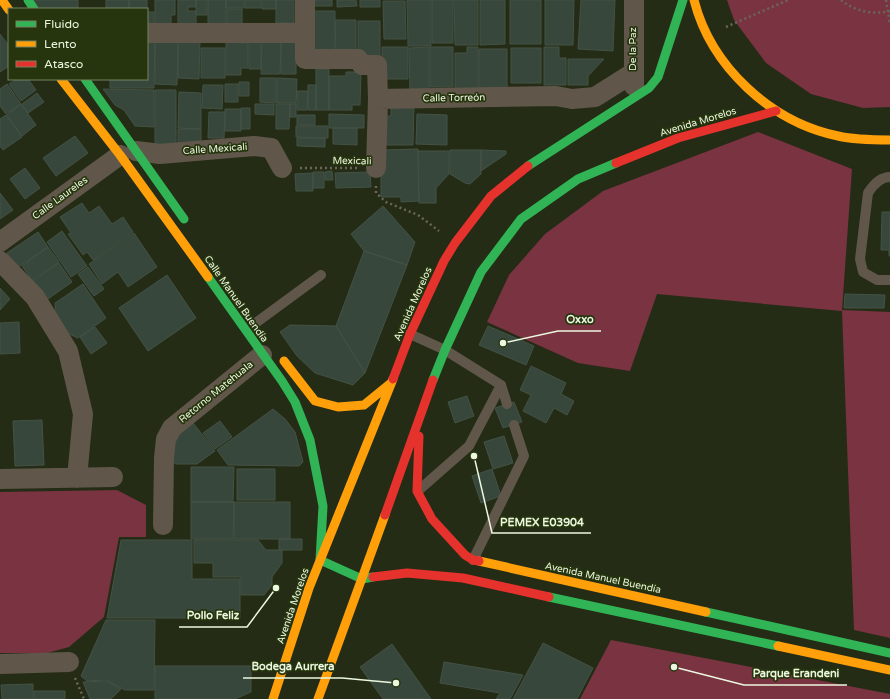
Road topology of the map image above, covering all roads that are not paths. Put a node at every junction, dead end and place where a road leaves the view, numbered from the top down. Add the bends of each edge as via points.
1 (2, 0) edge
2 (305, 0) edge
3 (634, 0) edge
4 (683, 0) edge
5 (694, 0) edge
6 (8, 9) edge
7 (148, 33) edge
8 (305, 33) junction
9 (633, 73) junction
10 (62, 80) edge
11 (86, 80) edge
12 (634, 98) junction
13 (378, 99) junction
14 (776, 111) junction
15 (890, 140) edge
16 (128, 153) junction
17 (282, 168) road end
18 (376, 168) road end
19 (890, 177) edge
20 (190, 227) dead end
21 (0, 242) edge
22 (0, 261) edge
23 (321, 274) dead end
24 (890, 280) edge
25 (257, 323) dead end
26 (410, 334) junction
27 (445, 350) junction
28 (271, 354) junction
29 (392, 382) junction
30 (501, 385) junction
31 (507, 404) dead end
32 (420, 415) junction
33 (514, 425) dead end
34 (113, 477) dead end
35 (77, 478) junction
36 (0, 479) edge
37 (417, 491) junction
38 (163, 525) dead end
39 (320, 560) junction
40 (473, 560) junction
41 (362, 578) junction
42 (890, 653) edge
43 (70, 662) dead end
44 (0, 664) edge
45 (890, 670) edge
46 (273, 699) edge
47 (318, 699) edge

1 - 6 street
2 - 8 street
3 - 9 street, De la Paz
4 - 12 street, Avenida Morelos via 658,77 649,88
5 - 14 street via 707,36 725,65 748,90
7 - 8 street
8 - 13 street via 305,58 358,59 362,65 377,65
9 - 12 street, De la Paz
9 - 13 street, Calle Torreón via 595,97
10 - 16 street, Calle Manuel Buendía
11 - 16 street, Calle Manuel Buendía
12 - 26 street, Avenida Morelos via 530,164 491,196 444,261
13 - 18 street
14 - 15 street via 806,127 839,137
14 - 27 street, Avenida Morelos via 678,138 578,179 521,220 482,272
16 - 17 street, Calle Mexicali via 160,154 254,146 271,148
16 - 20 street, Calle Manuel Buendía
16 - 21 street, Calle Laureles
16 - 28 street, Calle Manuel Buendía
19 - 24 lane via 874,184 868,193 860,259 863,272 878,280
22 - 35 street via 35,297 68,352 83,414
23 - 25 lane
26 - 27 lane
26 - 29 street, Avenida Morelos
27 - 30 lane
27 - 32 street, Avenida Morelos
28 - 29 street, Calle Manuel Buendía via 315,401 338,407 364,405
28 - 38 street, Retorno Matehuala via 172,428 166,439 164,458
28 - 39 street, Calle Manuel Buendía via 282,381 295,402 310,440 323,506
29 - 39 street, Avenida Morelos
30 - 31 lane
30 - 37 lane via 469,446
32 - 37 street
32 - 41 street, Avenida Morelos
33 - 40 lane via 524,456
34 - 35 street
35 - 36 street
37 - 40 street, Avenida Manuel Buendía via 432,519 465,555
39 - 41 street
39 - 46 street, Avenida Morelos
40 - 42 street, Avenida Manuel Buendía
41 - 45 street via 407,573 463,578
41 - 47 street, Avenida Morelos
43 - 44 street

